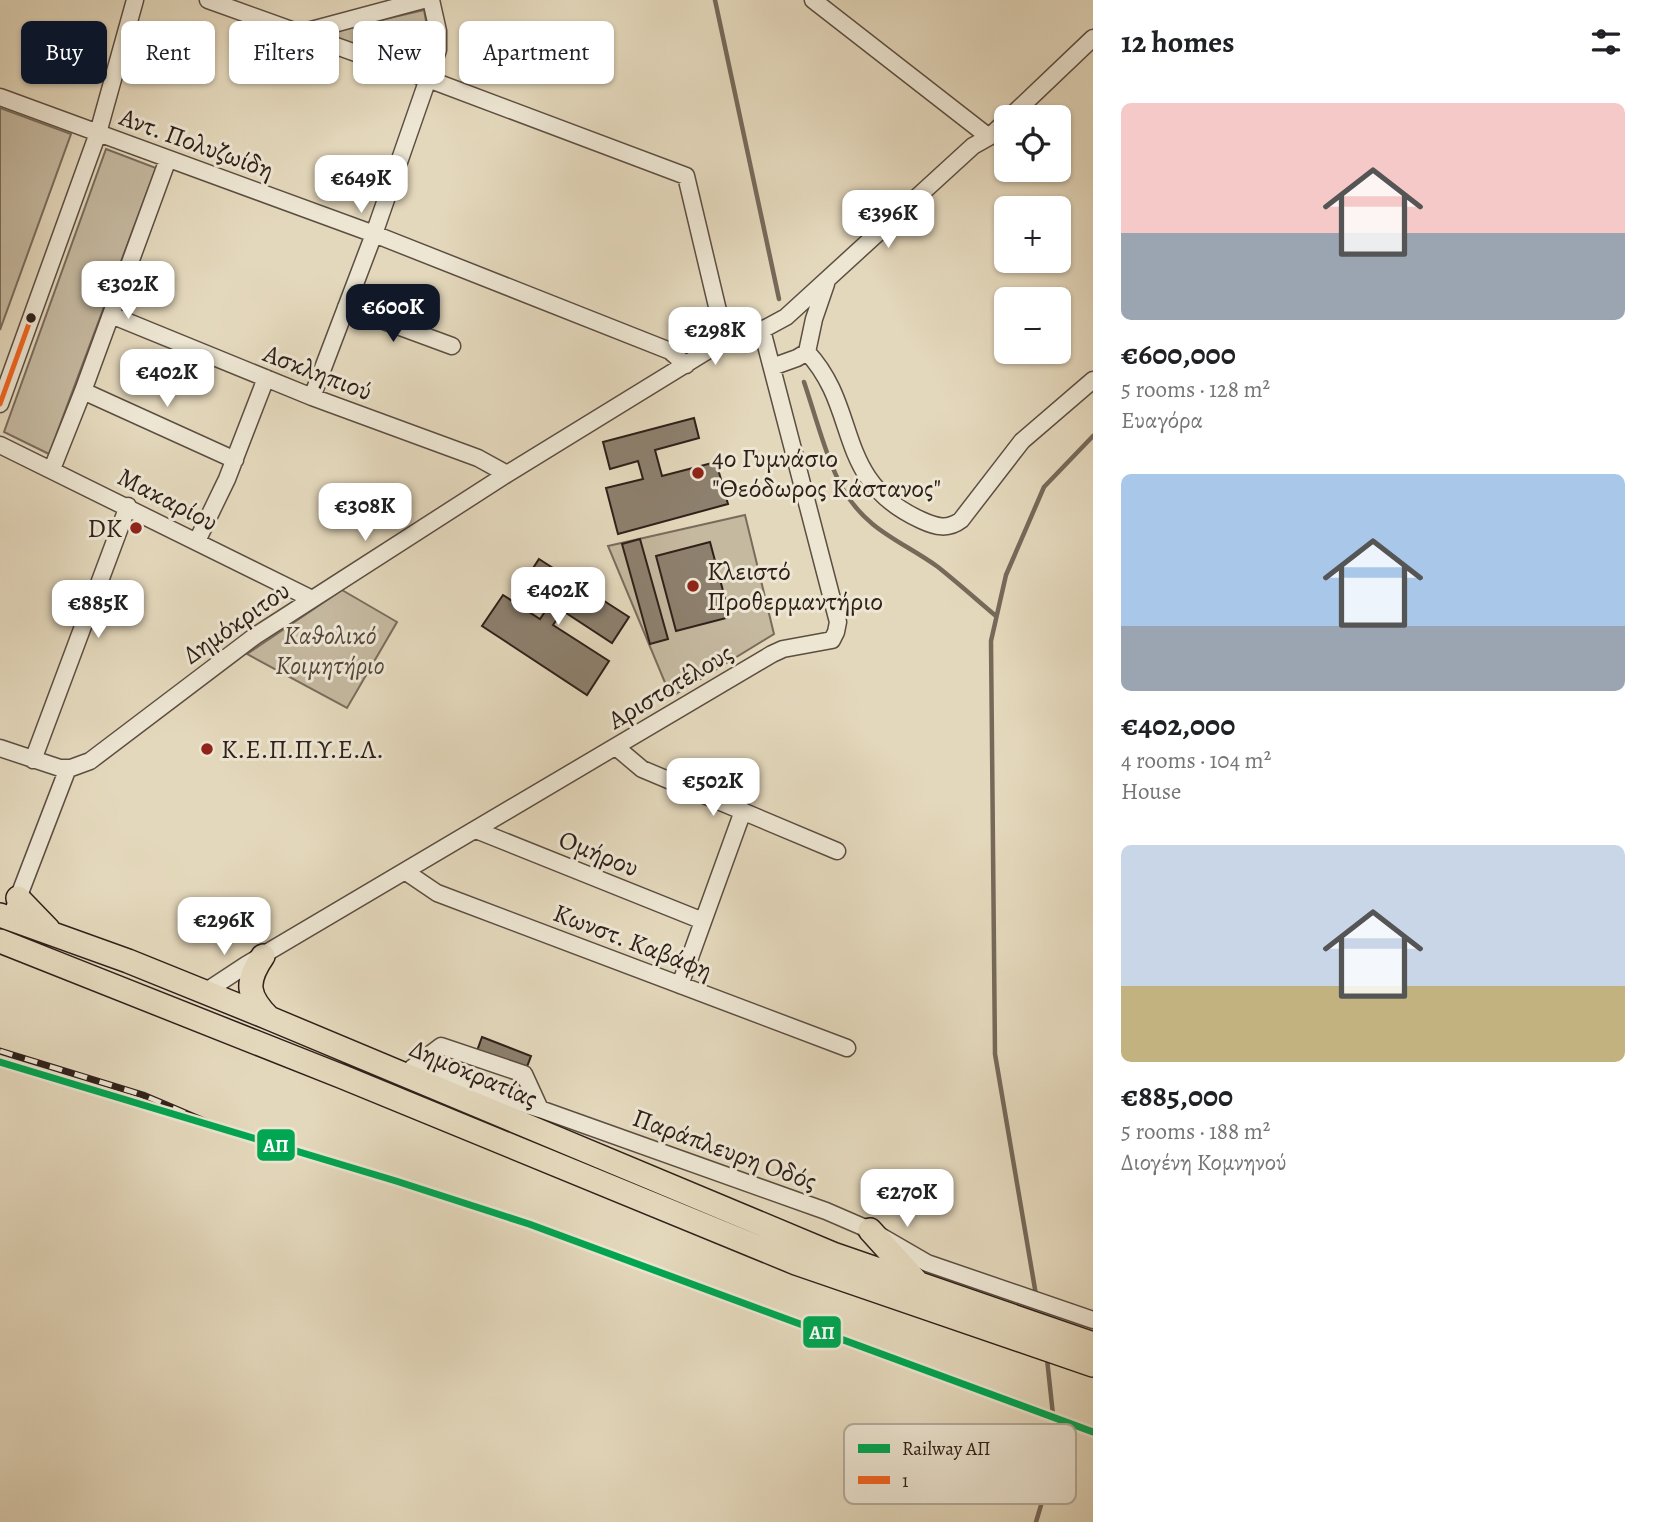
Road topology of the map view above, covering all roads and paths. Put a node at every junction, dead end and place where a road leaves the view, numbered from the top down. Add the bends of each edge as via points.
1 (135, 0) edge
2 (208, 0) edge
3 (423, 0) edge
4 (432, 0) edge
5 (813, 0) edge
6 (267, 21) edge
7 (436, 21) edge
8 (339, 23) edge
9 (1093, 38) edge
10 (426, 84) edge
11 (441, 84) edge
12 (3, 100) edge
13 (1023, 105) edge
14 (994, 132) edge
15 (98, 133) junction
16 (989, 136) junction
17 (168, 159) junction
18 (374, 234) junction
19 (827, 281) junction
20 (346, 307) junction
21 (111, 315) junction
22 (762, 330) junction
23 (725, 340) junction
24 (453, 346) dead end
25 (807, 352) junction
26 (686, 365) junction
27 (772, 367) junction
28 (266, 379) junction
29 (1093, 380) edge
30 (83, 391) junction
31 (312, 397) junction
32 (0, 404) edge
33 (0, 445) edge
34 (235, 460) junction
35 (52, 469) junction
36 (507, 474) junction
37 (128, 506) junction
38 (197, 541) junction
39 (312, 599) junction
40 (616, 747) junction
41 (0, 748) edge
42 (33, 760) junction
43 (68, 768) junction
44 (743, 811) junction
45 (476, 830) junction
46 (837, 851) dead end
47 (406, 872) junction
48 (10, 911) edge
49 (703, 921) junction
50 (1, 942) edge
51 (263, 956) junction
52 (680, 985) junction
53 (205, 992) junction
54 (269, 1018) junction
55 (848, 1048) dead end
56 (354, 1054) junction
57 (412, 1068) junction
58 (540, 1109) junction
59 (870, 1230) junction
60 (922, 1293) junction
61 (1093, 1320) edge
62 (1093, 1345) edge
63 (1093, 1365) edge

1 - 15 street
2 - 6 street
3 - 8 street
4 - 7 street
5 - 16 street
9 - 13 street, Δημόκριτου
10 - 18 street
11 - 23 street via 685,176
12 - 15 street, Αντ. Πολυζωίδη
14 - 16 street, Δημόκριτου
15 - 17 street, Αντ. Πολυζωίδη
15 - 32 street
16 - 19 street, Δημόκριτου
17 - 18 street, Αντ. Πολυζωίδη
17 - 21 street
18 - 20 street
18 - 26 street, Αντ. Πολυζωίδη via 670,351
19 - 22 street, Δημόκριτου via 786,317
19 - 25 street
20 - 24 street
20 - 31 street
21 - 28 street, Ασκληπιού
21 - 30 street
22 - 23 street, Δημόκριτου
22 - 27 street, Αριστοτέλους
23 - 26 street, Δημόκριτου
25 - 27 street
25 - 29 street via 820,366 853,450 876,489 912,516 942,527 961,520 1022,441
26 - 36 street, Δημόκριτου
27 - 40 street, Αριστοτέλους via 838,622 836,632 832,640 772,654
28 - 31 street, Ασκληπιού
28 - 34 street
30 - 34 street
30 - 35 street
31 - 36 street, Ασκληπιού via 478,458
33 - 35 street, Μακαρίου
34 - 38 street
35 - 37 street, Μακαρίου
36 - 39 street, Δημόκριτου
37 - 38 street, Μακαρίου
37 - 42 street
38 - 39 street, Μακαρίου
39 - 43 street, Δημόκριτου via 240,646 90,761
40 - 44 street via 642,769
40 - 45 street, Αριστοτέλους
41 - 42 street
42 - 43 street
43 - 48 street
44 - 46 street
44 - 49 street
45 - 47 street, Αριστοτέλους
45 - 49 street, Ομήρου
47 - 51 street, Αριστοτέλους
47 - 52 street, Κωνστ. Καβάφη via 437,893
48 - 50 street
48 - 53 highway, Δημοκρατίας via 41,923 56,935
49 - 52 street
50 - 60 highway, Δημοκρατίας via 796,1263
51 - 53 street, Αριστοτέλους
51 - 54 highway via 250,988
52 - 55 street, Κωνστ. Καβάφη
53 - 54 highway, Δημοκρατίας
54 - 56 highway, Δημοκρατίας
56 - 57 highway
56 - 60 highway, Δημοκρατίας
57 - 58 street, Παράπλευρη Οδός
57 - 58 street via 441,1046 524,1074
58 - 59 street, Παράπλευρη Οδός
59 - 60 highway
59 - 61 street, Παράπλευρη Οδός via 927,1263
60 - 62 highway
60 - 63 highway

